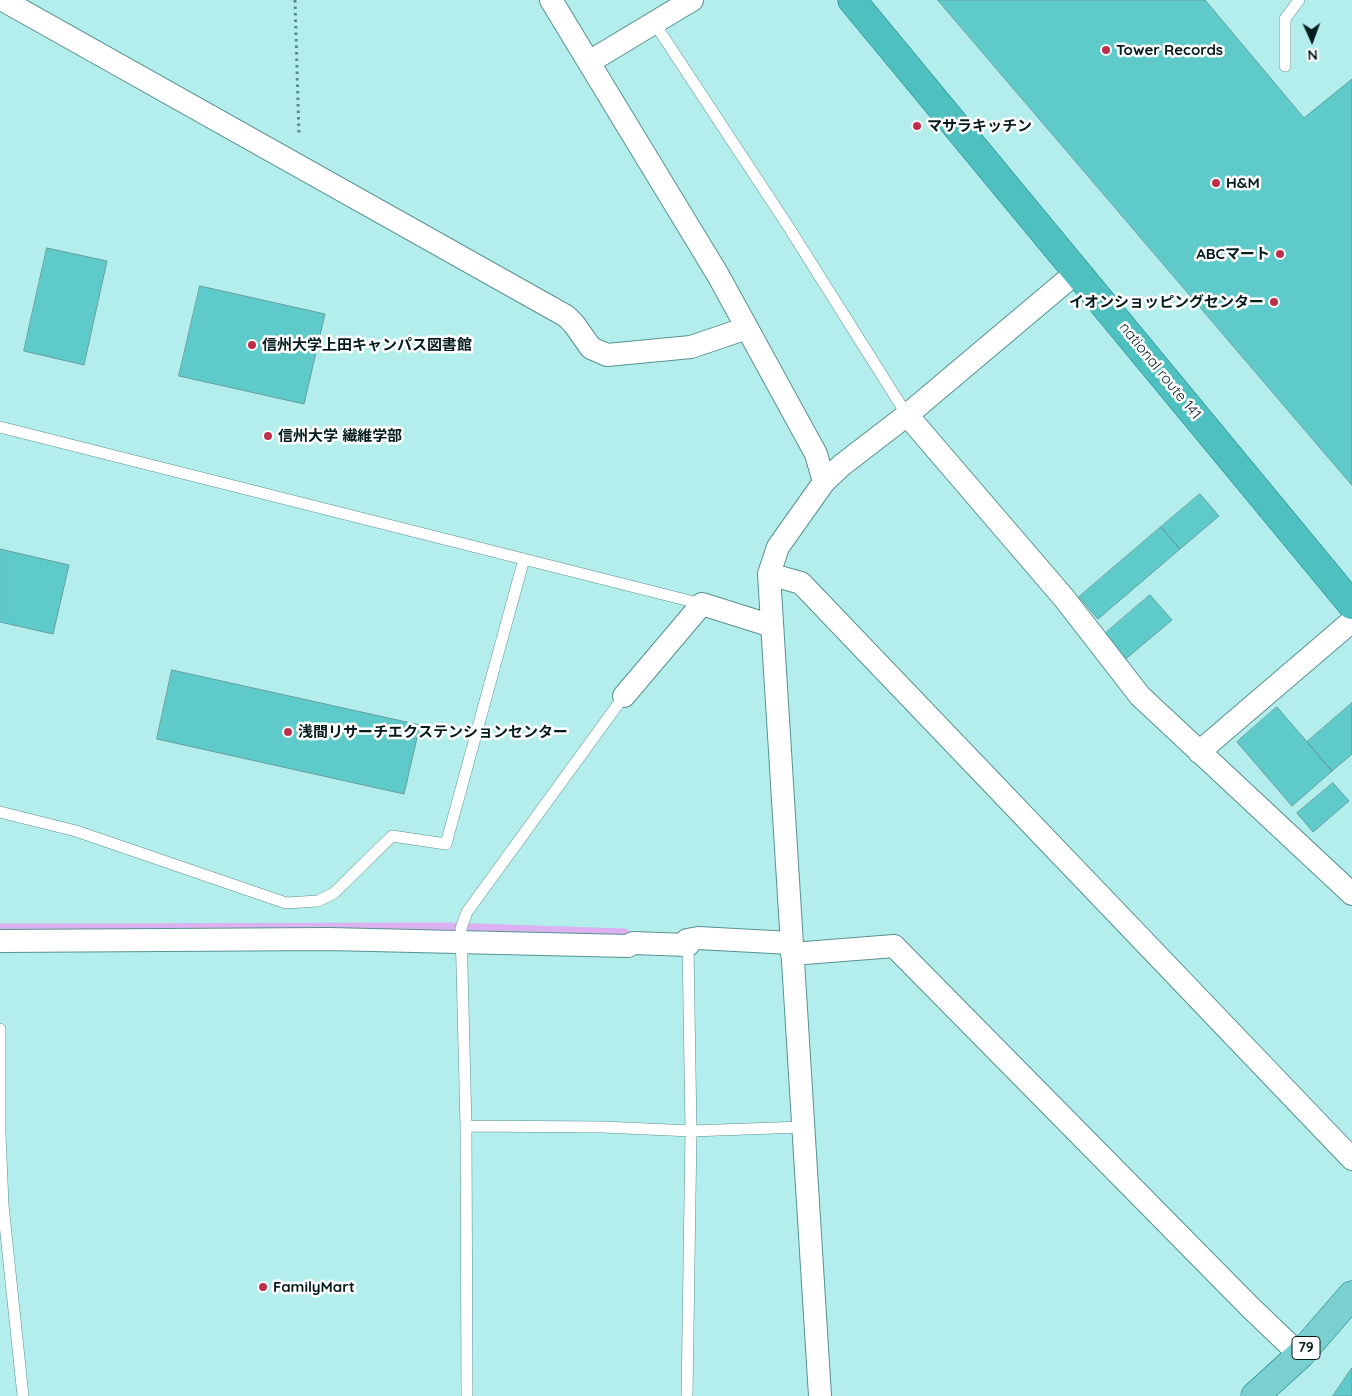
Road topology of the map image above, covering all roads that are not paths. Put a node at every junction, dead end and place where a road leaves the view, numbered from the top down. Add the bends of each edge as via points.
1 (3, 0) edge
2 (551, 0) edge
3 (692, 0) edge
4 (852, 0) edge
5 (1299, 0) edge
6 (655, 24) junction
7 (589, 62) junction
8 (1285, 66) dead end
9 (1078, 271) junction
10 (747, 328) junction
11 (907, 415) junction
12 (0, 427) edge
13 (824, 482) junction
14 (524, 559) junction
15 (769, 574) junction
16 (702, 604) junction
17 (1352, 605) edge
18 (1352, 621) edge
19 (772, 626) junction
20 (624, 696) joint
21 (1199, 752) junction
22 (0, 812) edge
23 (1352, 894) edge
24 (461, 933) junction
25 (0, 941) edge
26 (688, 945) junction
27 (791, 948) junction
28 (0, 1029) edge
29 (466, 1126) junction
30 (802, 1127) junction
31 (0, 1131) edge
32 (691, 1132) junction
33 (1352, 1159) edge
34 (1352, 1295) edge
35 (1300, 1354) junction
36 (23, 1396) edge
37 (467, 1396) edge
38 (688, 1396) edge
39 (820, 1396) edge
40 (1255, 1396) edge

1 - 10 street via 566,316 591,348 607,355 691,347
2 - 7 street
3 - 6 street
4 - 9 highway, national route 141
5 - 8 lane via 1284,18
6 - 7 street
6 - 11 lane
7 - 10 street
9 - 11 street
9 - 17 highway, national route 141
10 - 13 street via 816,454
11 - 13 street
11 - 21 street via 1064,598 1140,696
12 - 14 lane
13 - 15 street via 778,547
14 - 16 lane
14 - 22 lane via 446,844 392,836 334,893 318,901 286,903 76,831
15 - 19 street
15 - 33 street via 801,583
16 - 19 street
16 - 20 street
18 - 21 street
19 - 27 street
20 - 24 lane via 468,912
21 - 23 street
24 - 25 street
24 - 26 street via 522,945
24 - 29 lane
26 - 27 street via 687,940 698,938
26 - 32 lane
27 - 30 street
27 - 35 street via 894,946
28 - 31 lane
29 - 32 lane via 603,1127
29 - 37 lane
30 - 32 lane
30 - 39 street
31 - 36 lane via 3,1205
32 - 38 lane
34 - 35 main road, 79
35 - 40 main road, 79

